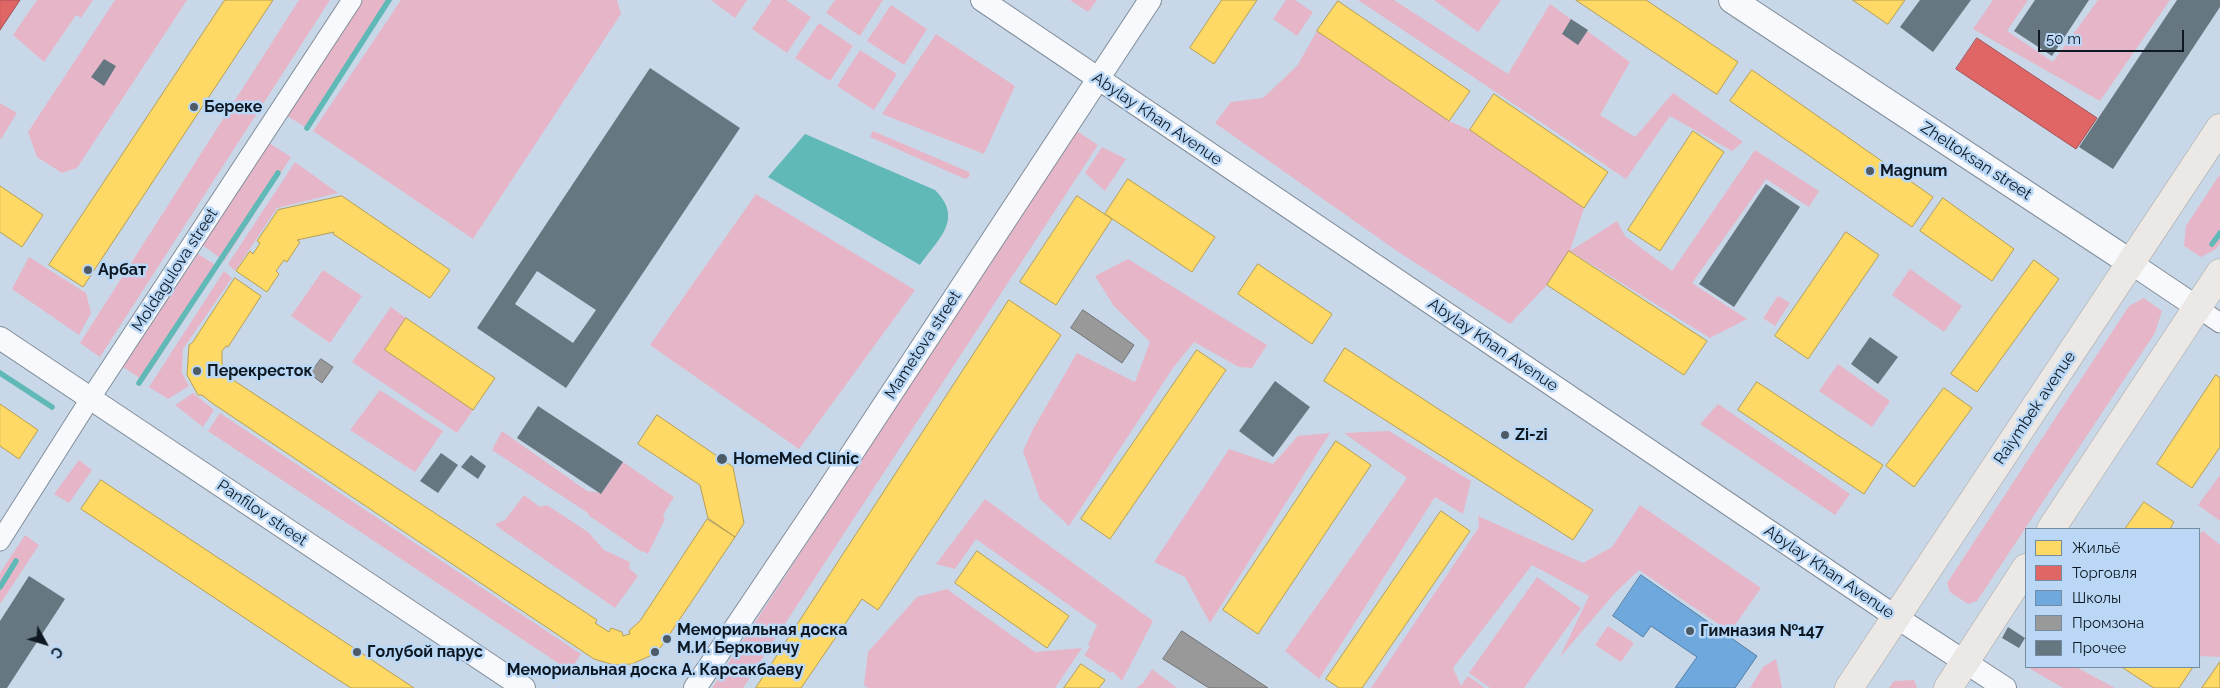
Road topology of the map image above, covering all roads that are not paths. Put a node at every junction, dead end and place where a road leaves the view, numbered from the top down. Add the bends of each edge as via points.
1 (352, 0) edge
2 (982, 0) edge
3 (1150, 0) edge
4 (1732, 0) edge
5 (1097, 78) junction
6 (2220, 128) edge
7 (2131, 263) junction
8 (2220, 273) edge
9 (2209, 316) edge
10 (0, 338) edge
11 (90, 399) junction
12 (2053, 528) edge
13 (0, 541) edge
14 (2025, 570) edge
15 (1896, 618) junction
16 (1965, 662) junction
17 (524, 688) edge
18 (695, 688) edge
19 (1849, 688) edge
20 (1948, 688) edge
21 (2005, 688) edge

1 - 11 street, Moldagulova street
2 - 5 street, Abylay Khan Avenue
3 - 5 street, Mametovа street
4 - 7 main road, Zheltoksan street
5 - 15 street, Abylay Khan Avenue
5 - 18 street, Mametovа street
6 - 7 main road, Raiymbek avenue
7 - 9 street, Zheltoksan street
7 - 15 main road, Raiymbek avenue
8 - 9 main road
9 - 12 main road
10 - 11 street, Panfilov street
11 - 13 street, Moldagulova street
11 - 17 street, Panfilov street
14 - 16 main road
15 - 16 street, Abylay Khan Avenue
15 - 19 main road, Raiymbek avenue
16 - 20 main road
16 - 21 street, Abylay Khan Avenue

